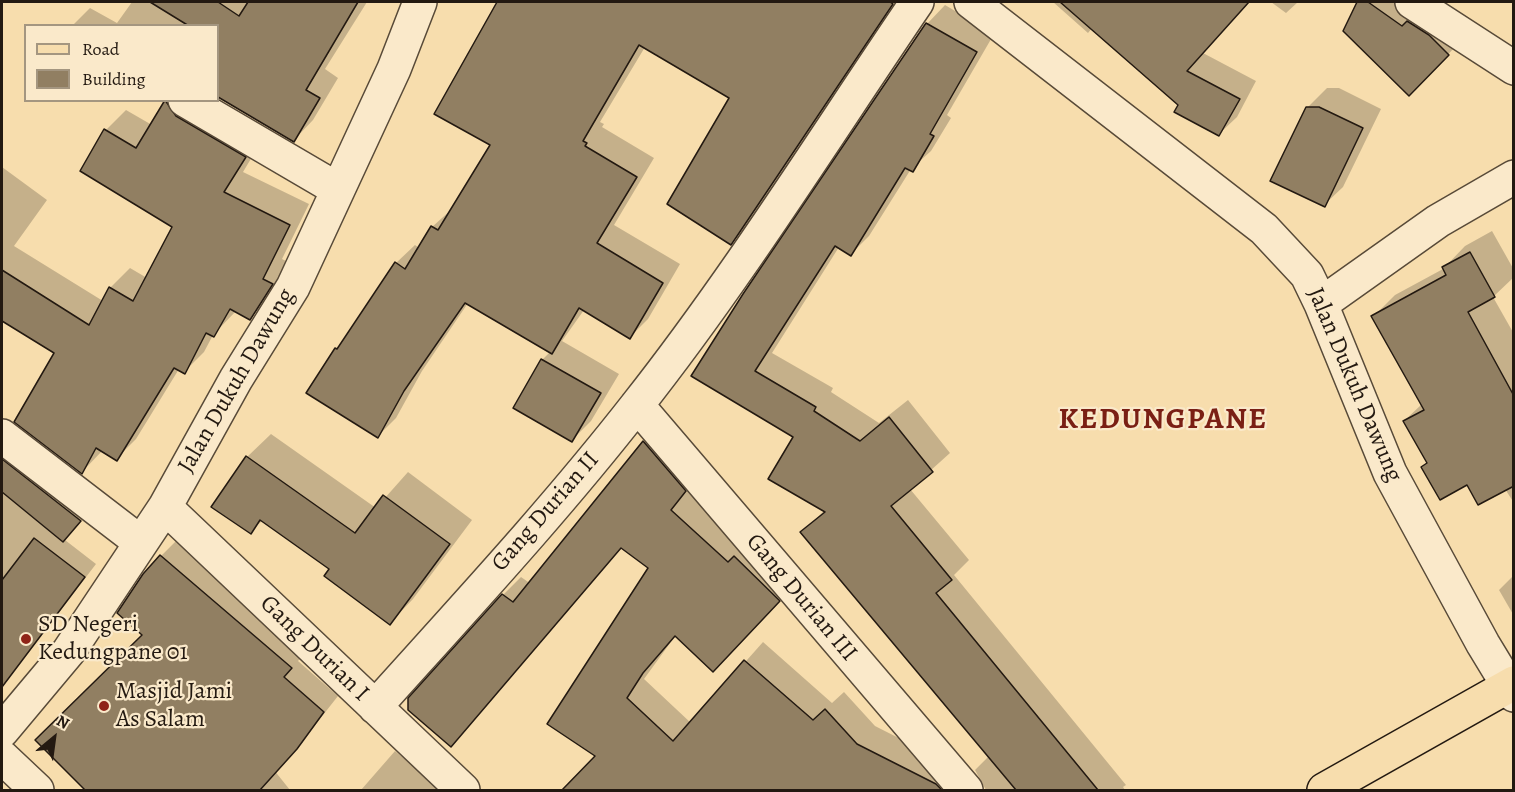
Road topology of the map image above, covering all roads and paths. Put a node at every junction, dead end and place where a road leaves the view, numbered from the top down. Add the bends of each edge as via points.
1 (420, 2) edge
2 (916, 2) edge
3 (971, 2) edge
4 (1412, 2) edge
5 (1514, 68) edge
6 (188, 102) edge
7 (1514, 177) edge
8 (337, 189) junction
9 (1321, 304) junction
10 (637, 405) junction
11 (2, 436) edge
12 (165, 507) junction
13 (140, 542) junction
14 (1512, 688) edge
15 (375, 707) junction
16 (2, 731) edge
17 (2, 757) edge
18 (36, 790) edge
19 (463, 790) edge
20 (966, 790) edge
21 (1324, 790) edge

1 - 8 street, Jalan Dukuh Dawung via 394,69
2 - 10 street, Gang Durian II via 708,310
3 - 9 street, Jalan Dukuh Dawung via 1264,229 1307,275
4 - 5 street
6 - 8 street
7 - 9 street via 1438,222
8 - 12 street, Jalan Dukuh Dawung via 293,287 236,379
9 - 14 street, Jalan Dukuh Dawung via 1390,472 1483,644
10 - 15 street, Gang Durian II via 544,517
10 - 20 street, Gang Durian III
11 - 13 street
12 - 13 street, Jalan Dukuh Dawung
12 - 15 street, Gang Durian I
13 - 16 street, Jalan Dukuh Dawung via 69,651
14 - 21 main road
15 - 19 street, Gang Durian I
17 - 18 street

